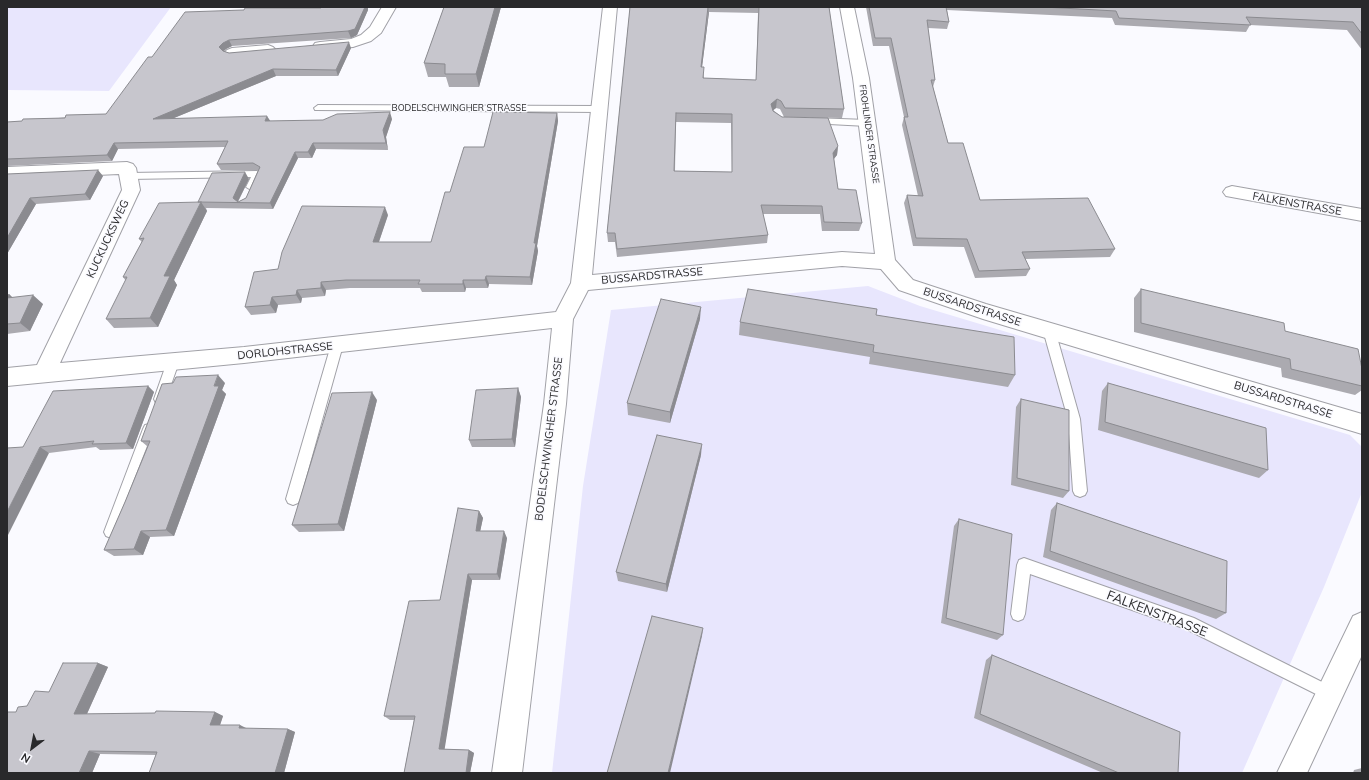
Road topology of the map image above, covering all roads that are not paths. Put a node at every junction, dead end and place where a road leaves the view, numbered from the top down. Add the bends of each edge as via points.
1 (389, 7) edge
2 (610, 7) edge
3 (847, 7) edge
4 (307, 47) edge
5 (285, 49) edge
6 (232, 53) edge
7 (318, 108) dead end
8 (599, 109) junction
9 (805, 121) edge
10 (868, 123) junction
11 (7, 173) edge
12 (129, 176) junction
13 (1232, 192) dead end
14 (246, 198) edge
15 (1362, 215) edge
16 (886, 262) junction
17 (582, 283) junction
18 (563, 319) junction
19 (1049, 330) junction
20 (337, 345) junction
21 (173, 362) junction
22 (44, 374) junction
23 (7, 377) edge
24 (1362, 424) edge
25 (1080, 491) dead end
26 (293, 499) dead end
27 (111, 532) edge
28 (1018, 614) dead end
29 (1362, 625) edge
30 (1329, 693) junction
31 (507, 773) edge
32 (1292, 773) edge

1 - 4 street via 376,30 366,38 353,43
2 - 8 street, BODELSCHWINGHER STRASSE
3 - 10 street, FROHLINDER STRASSE via 862,78
5 - 6 street
7 - 8 lane, BODELSCHWINGHER STRASSE
8 - 17 street, BODELSCHWINGHER STRASSE
9 - 10 lane
10 - 16 street, FROHLINDER STRASSE
11 - 12 street via 127,168
12 - 14 lane via 257,174
12 - 22 street, KUCKUCKSWEG via 132,190
13 - 15 street, FALKENSTRASSE
16 - 17 street, BUSSARDSTRASSE via 842,259
16 - 19 street, BUSSARDSTRASSE via 906,285
17 - 18 street, BODELSCHWINGHER STRASSE
18 - 20 street, DORLOHSTRASSE
18 - 31 street, BODELSCHWINGHER STRASSE via 555,404
19 - 24 street, BUSSARDSTRASSE
19 - 25 lane via 1074,420
20 - 21 street, DORLOHSTRASSE
20 - 26 lane
21 - 22 street, DORLOHSTRASSE
21 - 27 lane
22 - 23 street, DORLOHSTRASSE
28 - 30 lane, FALKENSTRASSE via 1024,565 1189,623
29 - 30 street
30 - 32 street

